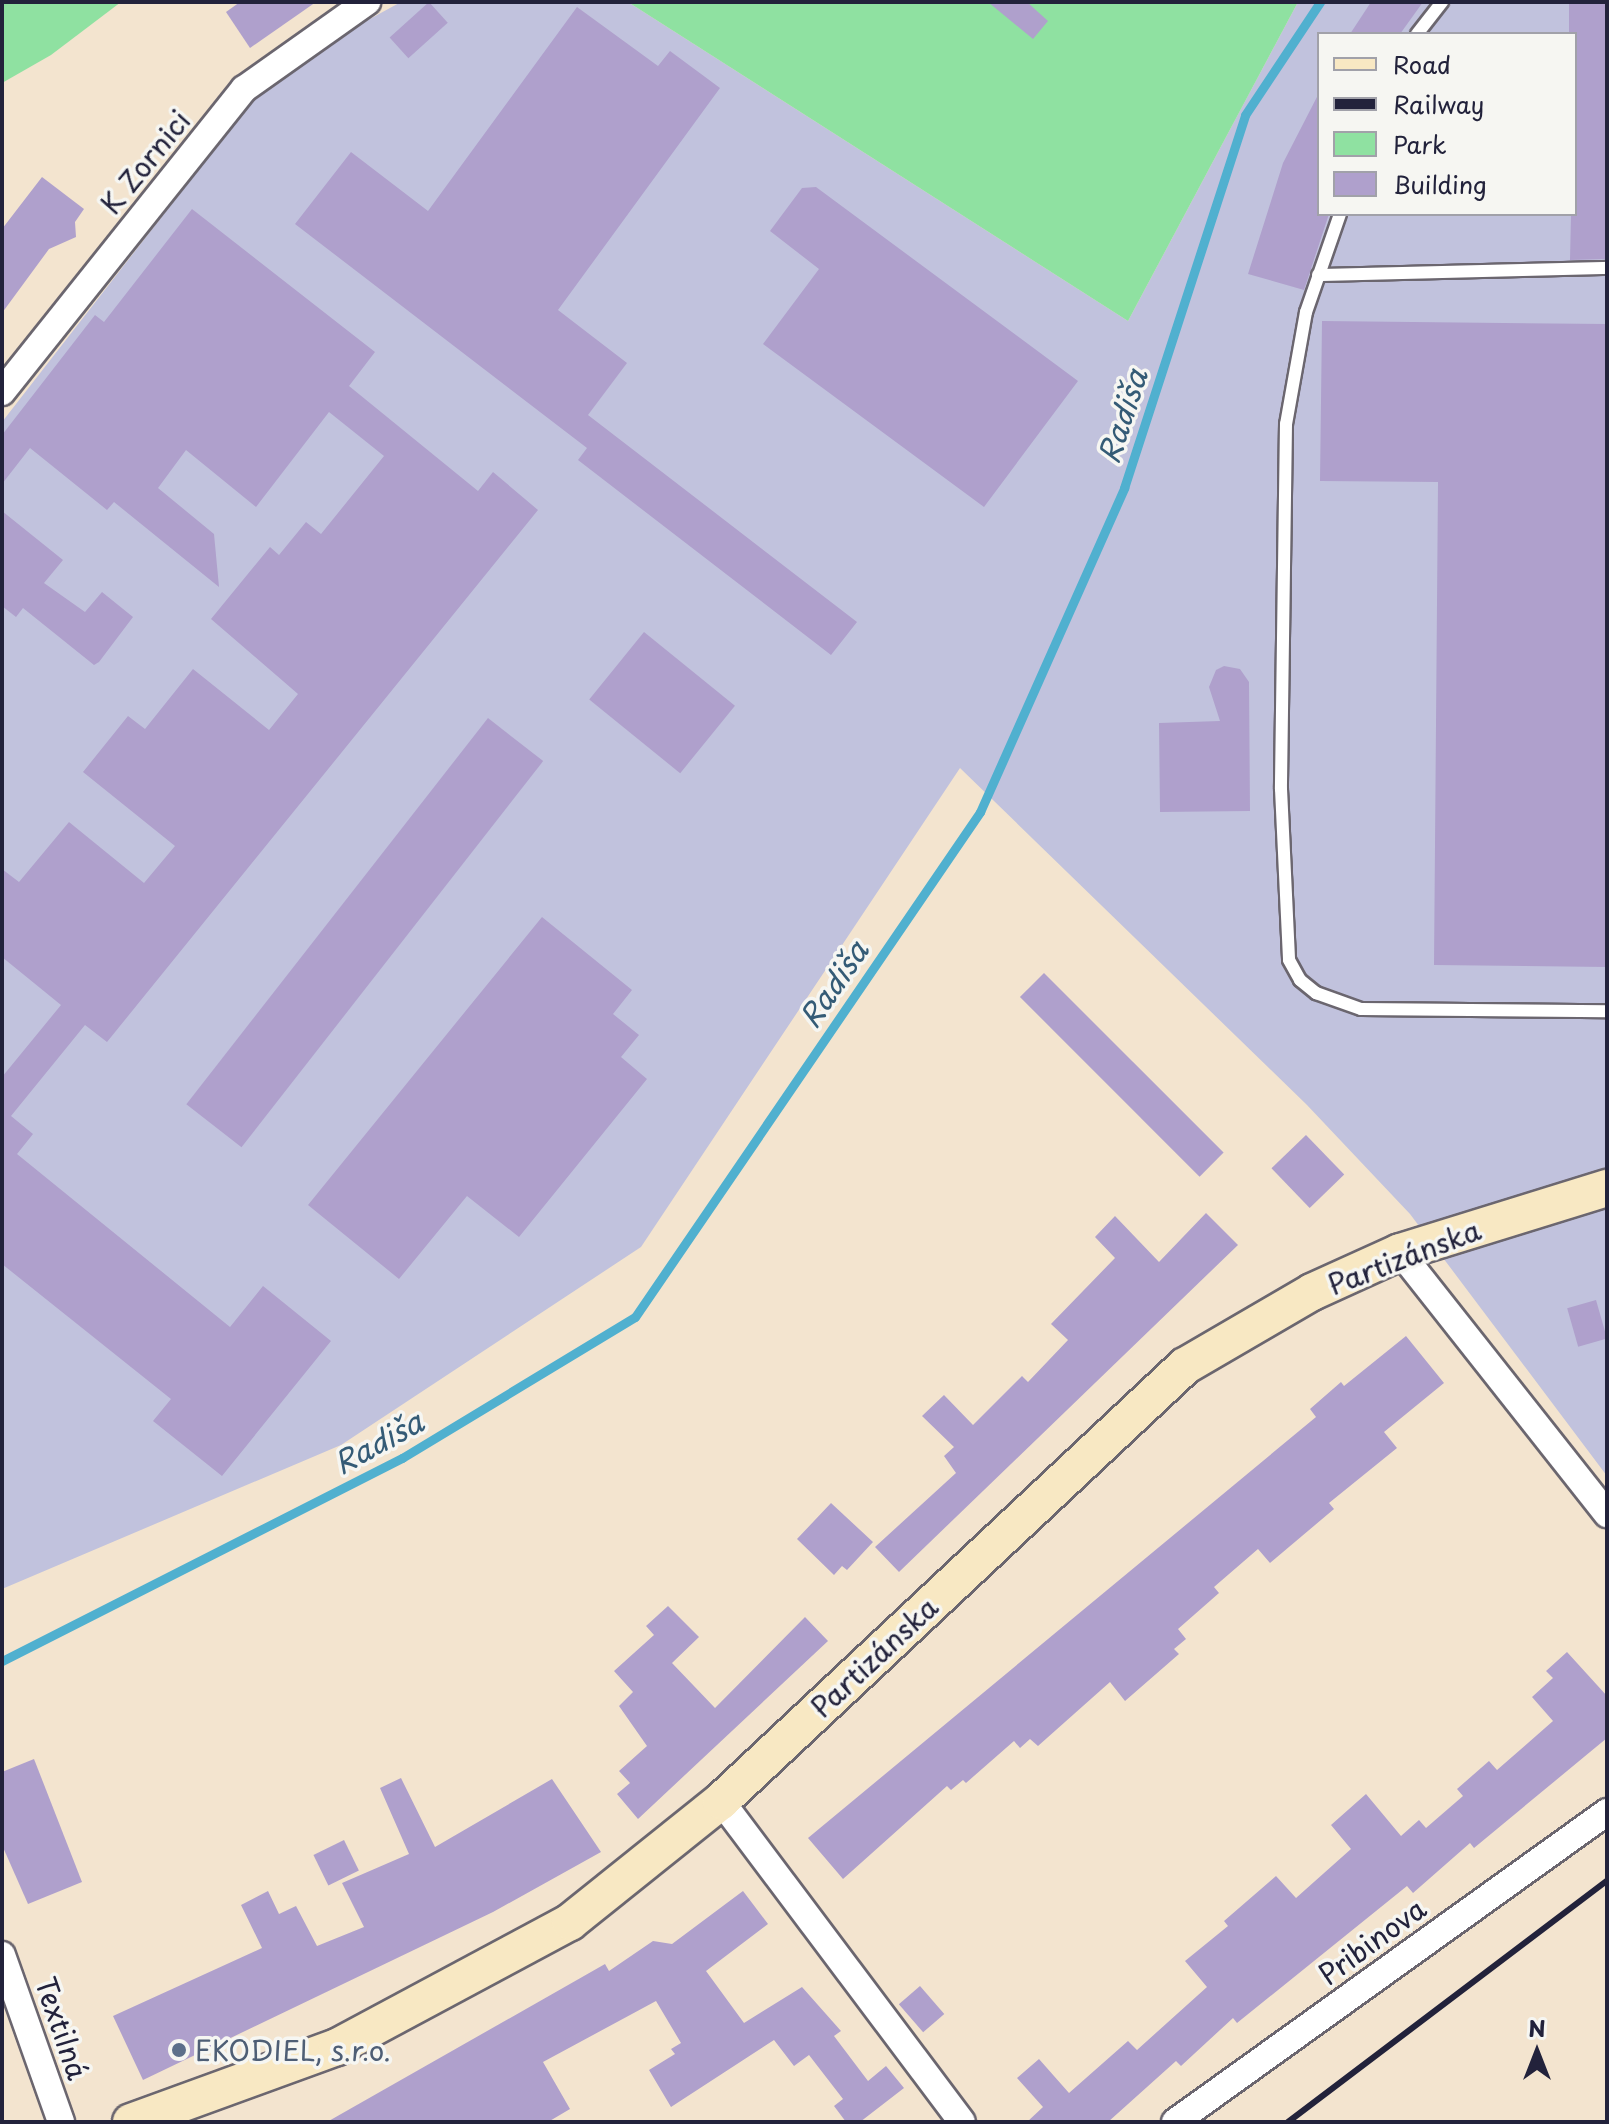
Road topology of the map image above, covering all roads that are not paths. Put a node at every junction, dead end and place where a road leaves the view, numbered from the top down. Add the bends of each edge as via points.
1 (367, 2) edge
2 (1442, 2) edge
3 (1419, 32) edge
4 (1339, 216) edge
5 (1607, 268) edge
6 (1318, 275) junction
7 (2, 392) edge
8 (1607, 1011) edge
9 (1607, 1188) edge
10 (1400, 1252) junction
11 (1607, 1514) edge
12 (721, 1801) junction
13 (1607, 1812) edge
14 (2, 1955) edge
15 (61, 2122) edge
16 (131, 2122) edge
17 (962, 2122) edge
18 (1175, 2122) edge

1 - 7 street, K Zornici via 244,89
2 - 3 lane
4 - 6 lane
5 - 6 lane
6 - 8 lane via 1286,424 1281,789 1289,960 1300,980 1316,993 1361,1009
9 - 10 street, Partizánska
10 - 11 street
10 - 12 street, Partizánska via 1312,1292 1185,1366
12 - 16 street, Partizánska via 570,1922 337,2047
12 - 17 street
13 - 18 street, Pribinova
14 - 15 street, Textilná

